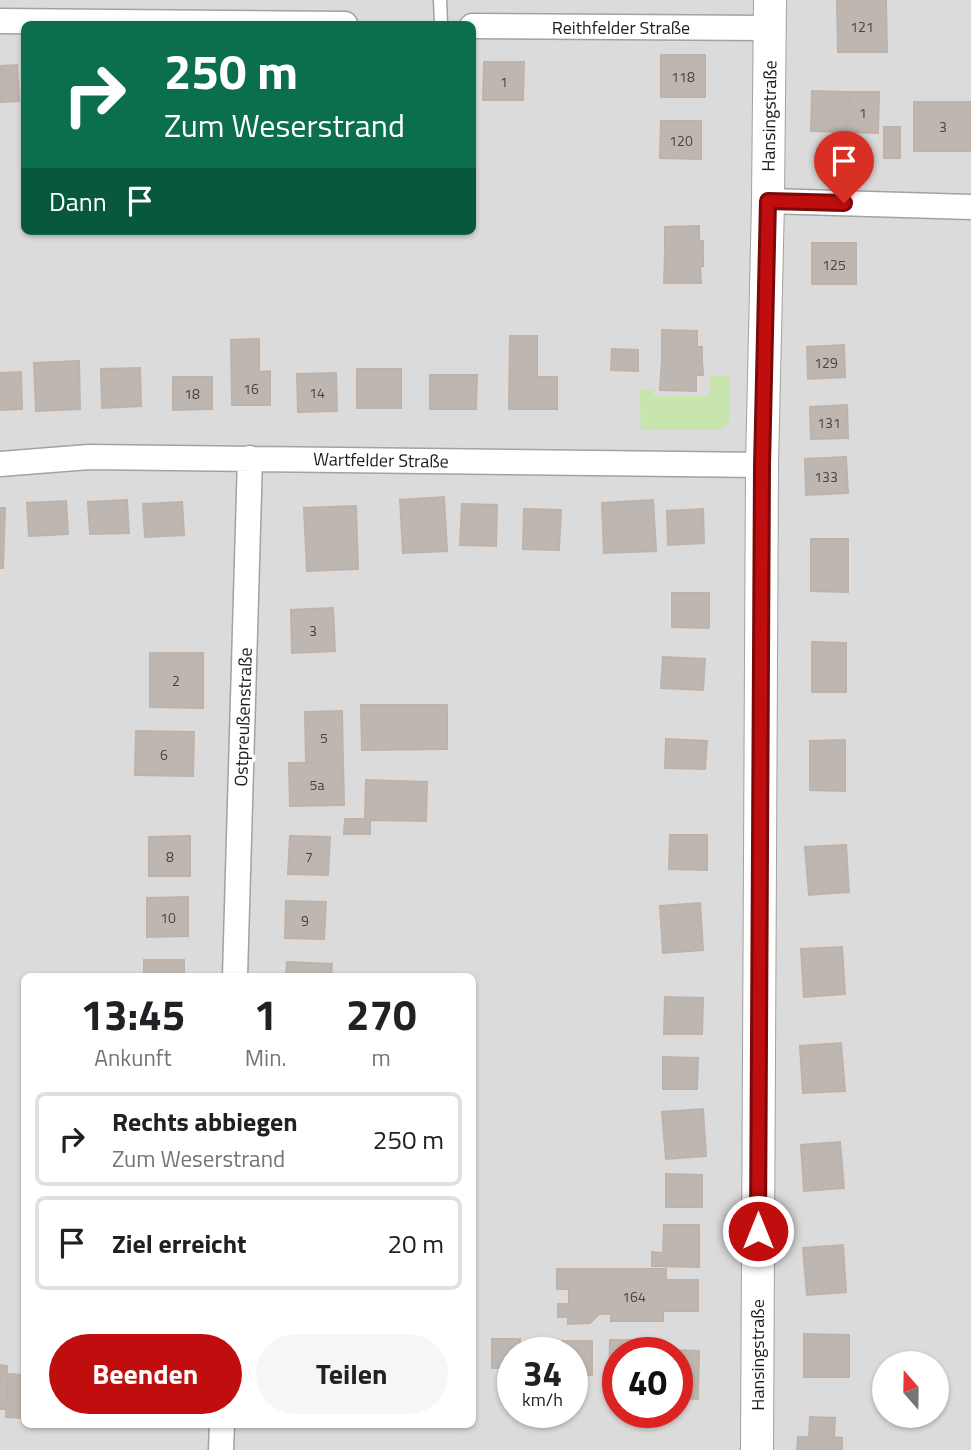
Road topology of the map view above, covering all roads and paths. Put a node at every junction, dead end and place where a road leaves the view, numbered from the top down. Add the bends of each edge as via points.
1 (440, 0) edge
2 (770, 14) edge
3 (0, 21) edge
4 (21, 21) edge
5 (441, 21) edge
6 (476, 26) edge
7 (768, 201) junction
8 (971, 207) edge
9 (250, 458) junction
10 (0, 464) edge
11 (762, 466) junction
12 (235, 973) edge
13 (222, 1428) edge
14 (221, 1450) edge
15 (757, 1450) edge

1 - 5 lane
2 - 6 street, Reithfelder Straße
2 - 7 street, Hansingstraße
3 - 4 street
7 - 8 street
7 - 11 street, Hansingstraße
9 - 10 street, Wartfelder Straße via 89,457
9 - 11 street, Wartfelder Straße
9 - 12 street, Ostpreußenstraße
11 - 15 street, Hansingstraße
13 - 14 street

